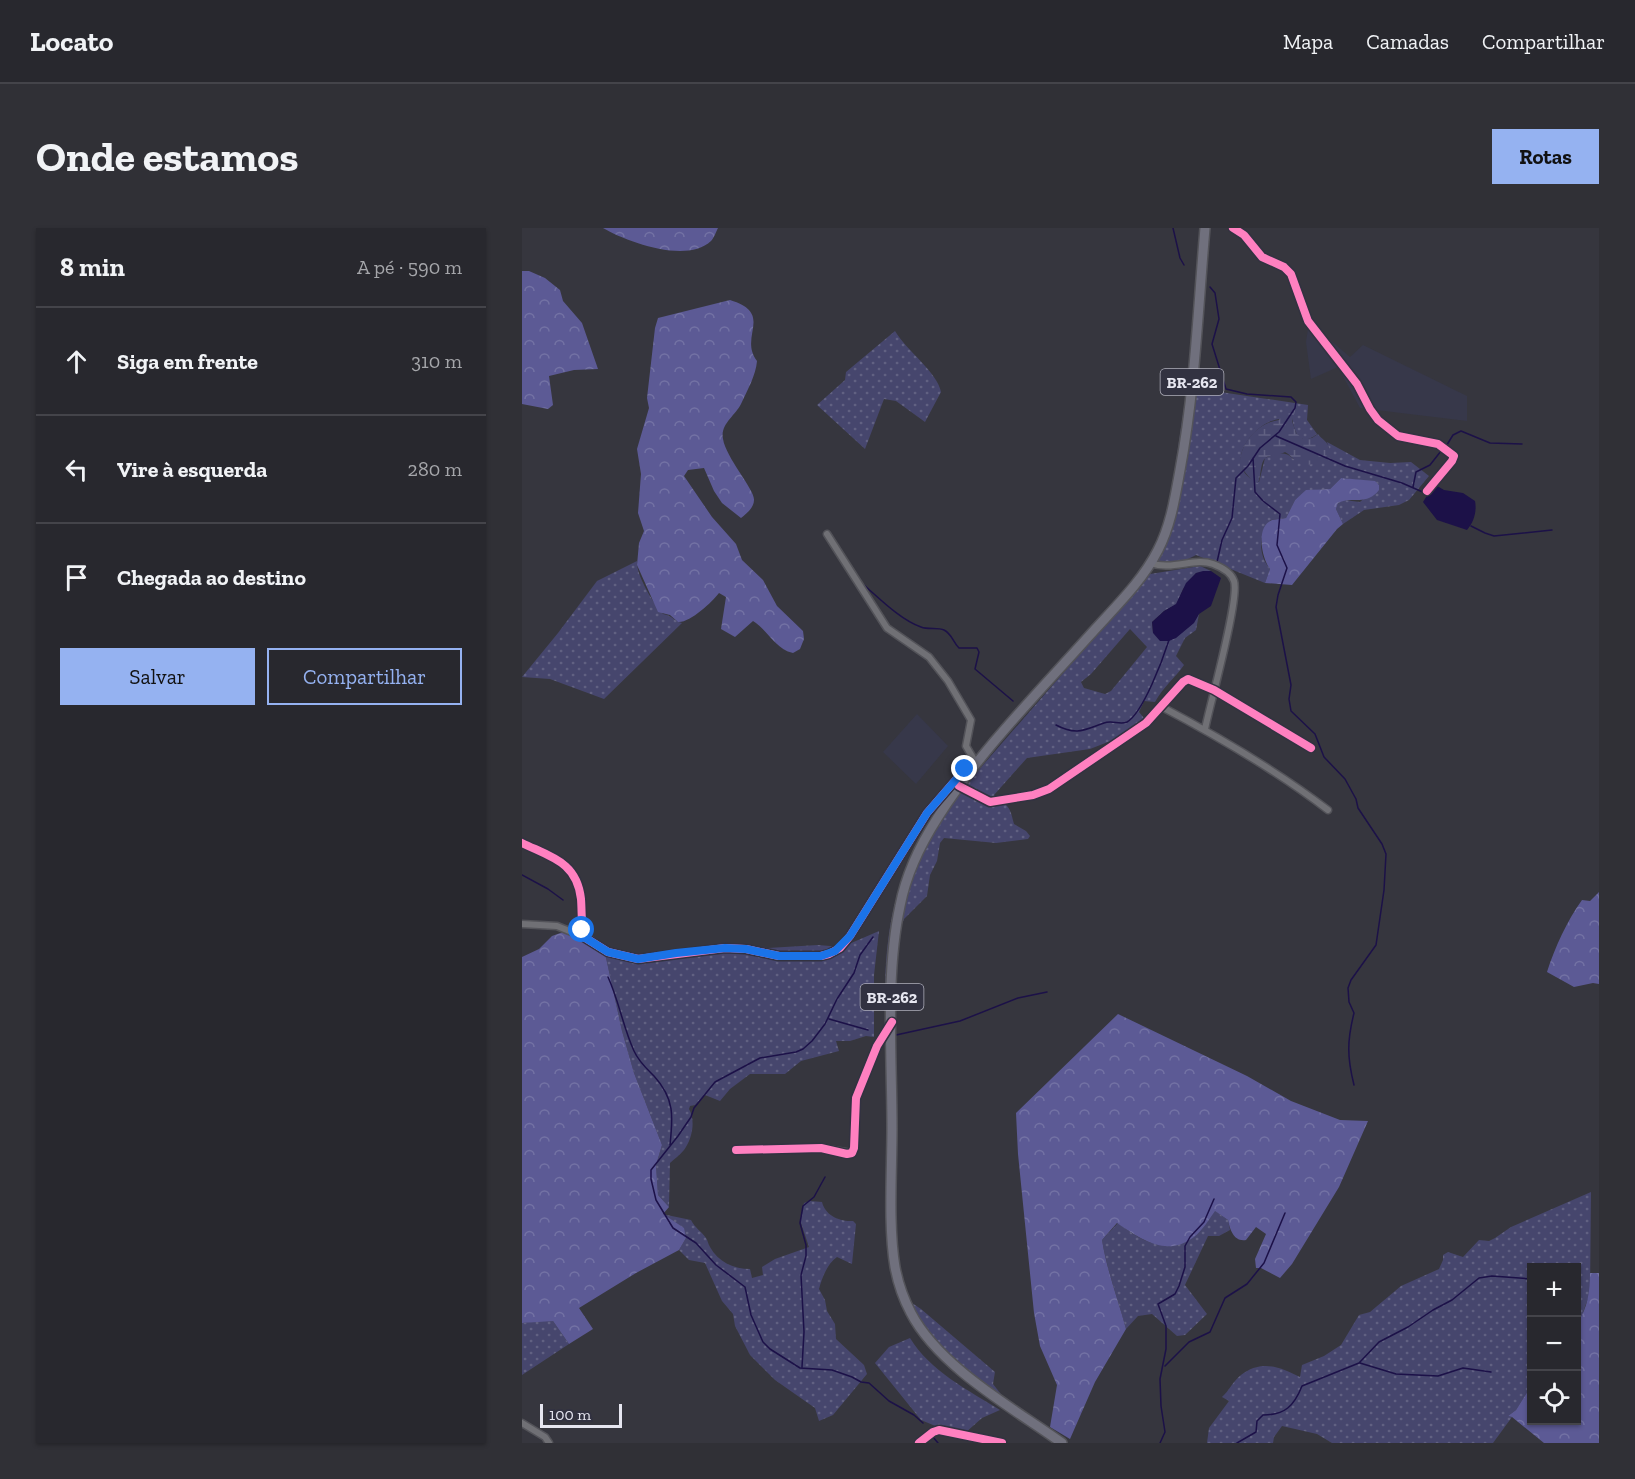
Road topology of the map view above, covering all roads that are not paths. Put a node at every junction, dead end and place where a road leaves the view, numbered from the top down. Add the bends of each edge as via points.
1 (1205, 228) edge
2 (1233, 228) edge
3 (1427, 491) dead end
4 (827, 534) dead end
5 (1150, 563) junction
6 (1214, 690) junction
7 (1162, 707) junction
8 (1204, 729) junction
9 (1311, 748) dead end
10 (973, 767) junction
11 (960, 781) junction
12 (1328, 810) dead end
13 (522, 843) edge
14 (522, 924) edge
15 (584, 937) junction
16 (892, 1022) junction
17 (736, 1150) dead end
18 (522, 1423) edge
19 (549, 1443) edge
20 (919, 1443) edge
21 (1002, 1443) edge
22 (1062, 1443) edge

1 - 5 highway, BR-262 via 1188,427 1173,509
2 - 3 street via 1262,256 1291,274 1308,321 1357,384 1378,420 1398,436 1438,444 1454,456
4 - 10 street via 887,628 929,657 960,700 971,720 966,746
5 - 6 street via 1166,567 1206,562 1232,575 1236,588
5 - 10 highway, BR-262
6 - 7 street via 1188,679
6 - 8 street
6 - 9 street
7 - 8 street
7 - 11 street via 1146,723 1041,793 990,802
8 - 12 street
10 - 11 highway, BR-262
11 - 15 street via 927,813 850,936 830,954 779,956 725,948 638,959 608,952
11 - 16 highway, BR-262 via 911,867 900,902 892,966
13 - 15 street via 556,859 573,873 580,895
14 - 15 street via 557,926
16 - 17 street via 877,1046 857,1095 851,1154 821,1149
16 - 22 highway, BR-262 via 893,1241 904,1299 923,1332 945,1356
18 - 19 street
20 - 21 street via 939,1430

